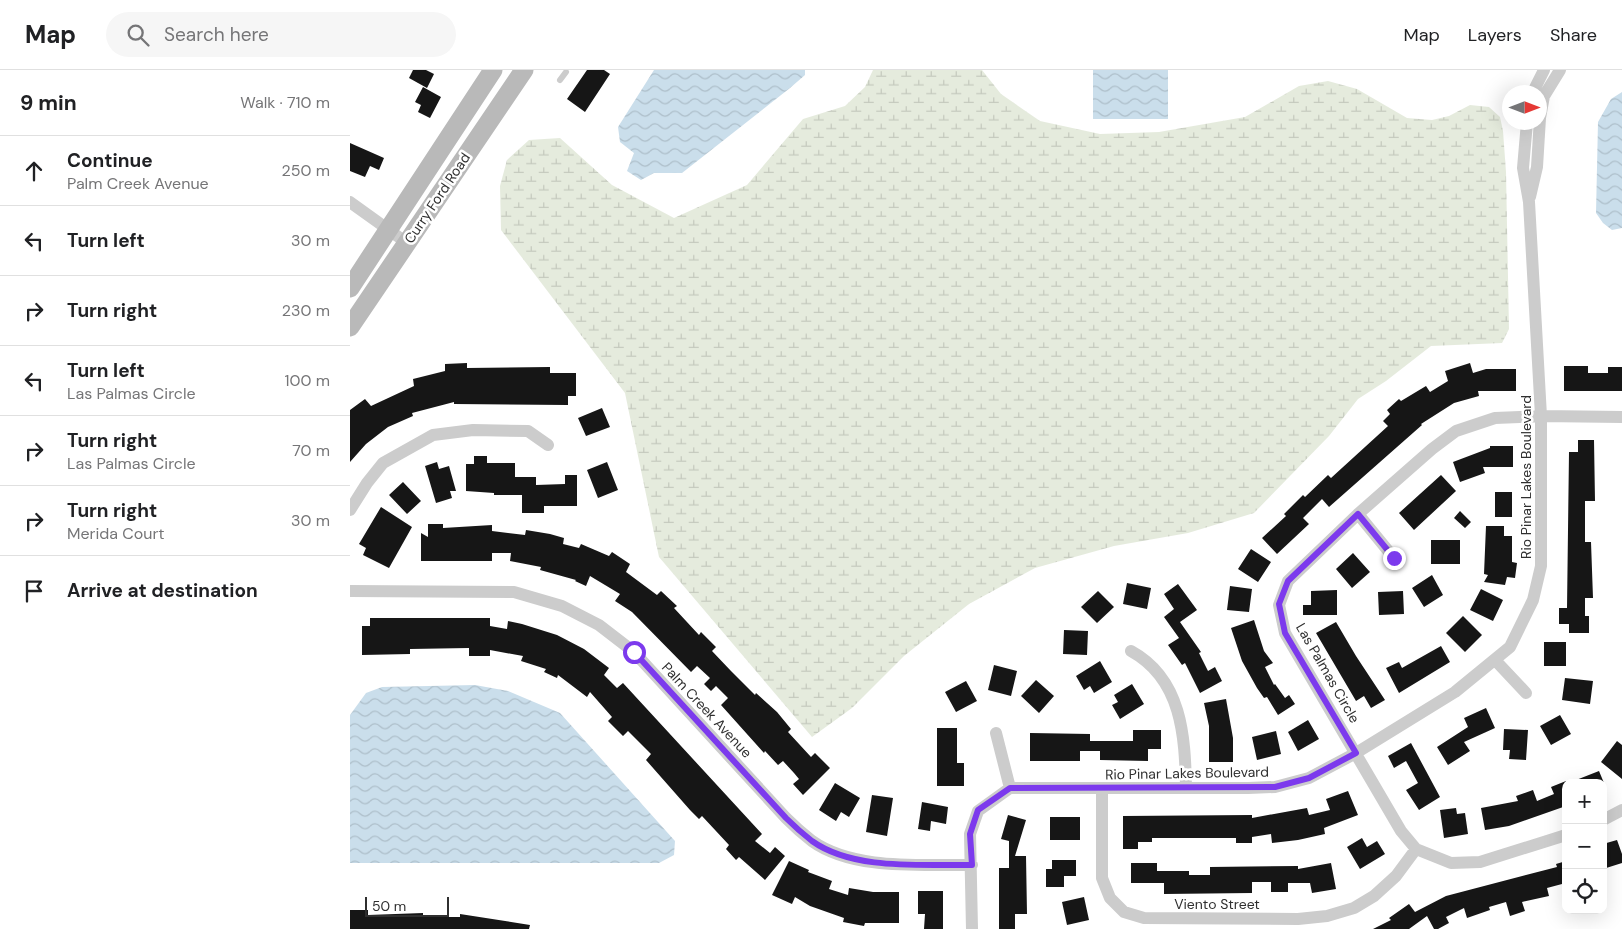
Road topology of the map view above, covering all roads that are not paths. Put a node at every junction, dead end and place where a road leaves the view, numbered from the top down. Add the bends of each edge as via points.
1 (492, 70) edge
2 (524, 70) edge
3 (1544, 70) edge
4 (1560, 70) edge
5 (565, 71) edge
6 (560, 80) dead end
7 (1537, 85) edge
8 (1526, 130) edge
9 (350, 202) edge
10 (1529, 202) junction
11 (390, 229) junction
12 (407, 243) junction
13 (350, 288) edge
14 (350, 327) edge
15 (1541, 416) junction
16 (1622, 417) edge
17 (548, 445) dead end
18 (350, 510) edge
19 (1358, 514) junction
20 (1394, 558) dead end
21 (350, 591) edge
22 (1132, 651) dead end
23 (1495, 660) junction
24 (1526, 693) dead end
25 (996, 733) dead end
26 (1356, 753) junction
27 (1010, 788) junction
28 (1102, 788) junction
29 (1186, 788) junction
30 (1622, 810) edge
31 (1607, 818) edge
32 (1562, 836) edge
33 (1416, 850) junction
34 (972, 865) junction
35 (972, 929) edge

1 - 11 street, Curry Ford Road
2 - 12 street, Curry Ford Road
3 - 7 street
4 - 10 street, Rio Pinar Lakes Boulevard via 1544,96 1537,167
5 - 6 lane
8 - 10 street, Rio Pinar Lakes Boulevard via 1523,168
9 - 11 street
10 - 15 street, Rio Pinar Lakes Boulevard
11 - 12 street
11 - 13 street, Curry Ford Road
12 - 14 street, Curry Ford Road
15 - 16 street, Las Palmas Circle
15 - 19 street, Las Palmas Circle via 1495,418 1456,431
15 - 23 street, Rio Pinar Lakes Boulevard via 1541,566 1529,608 1510,647
17 - 18 street via 528,431 473,430 434,435 383,463
19 - 20 street
19 - 26 street, Las Palmas Circle via 1288,581 1279,604 1285,633
21 - 34 street, Palm Creek Avenue via 514,592 562,606 599,625 634,652 786,818 813,842 847,857 875,864
22 - 29 street via 1147,659 1171,694 1180,714
23 - 24 street
23 - 26 street, Rio Pinar Lakes Boulevard via 1455,692
25 - 27 street
26 - 29 street, Rio Pinar Lakes Boulevard via 1309,778 1275,787
26 - 33 street, Las Palmas Circle via 1401,831
27 - 28 street, Rio Pinar Lakes Boulevard
27 - 34 street via 978,810 970,834
28 - 29 street, Rio Pinar Lakes Boulevard
28 - 33 street, Viento Street via 1102,878 1110,898 1124,912 1144,918 1298,919 1327,916 1354,908 1374,896 1396,876
30 - 31 street
32 - 33 street via 1480,862 1451,863
34 - 35 street

